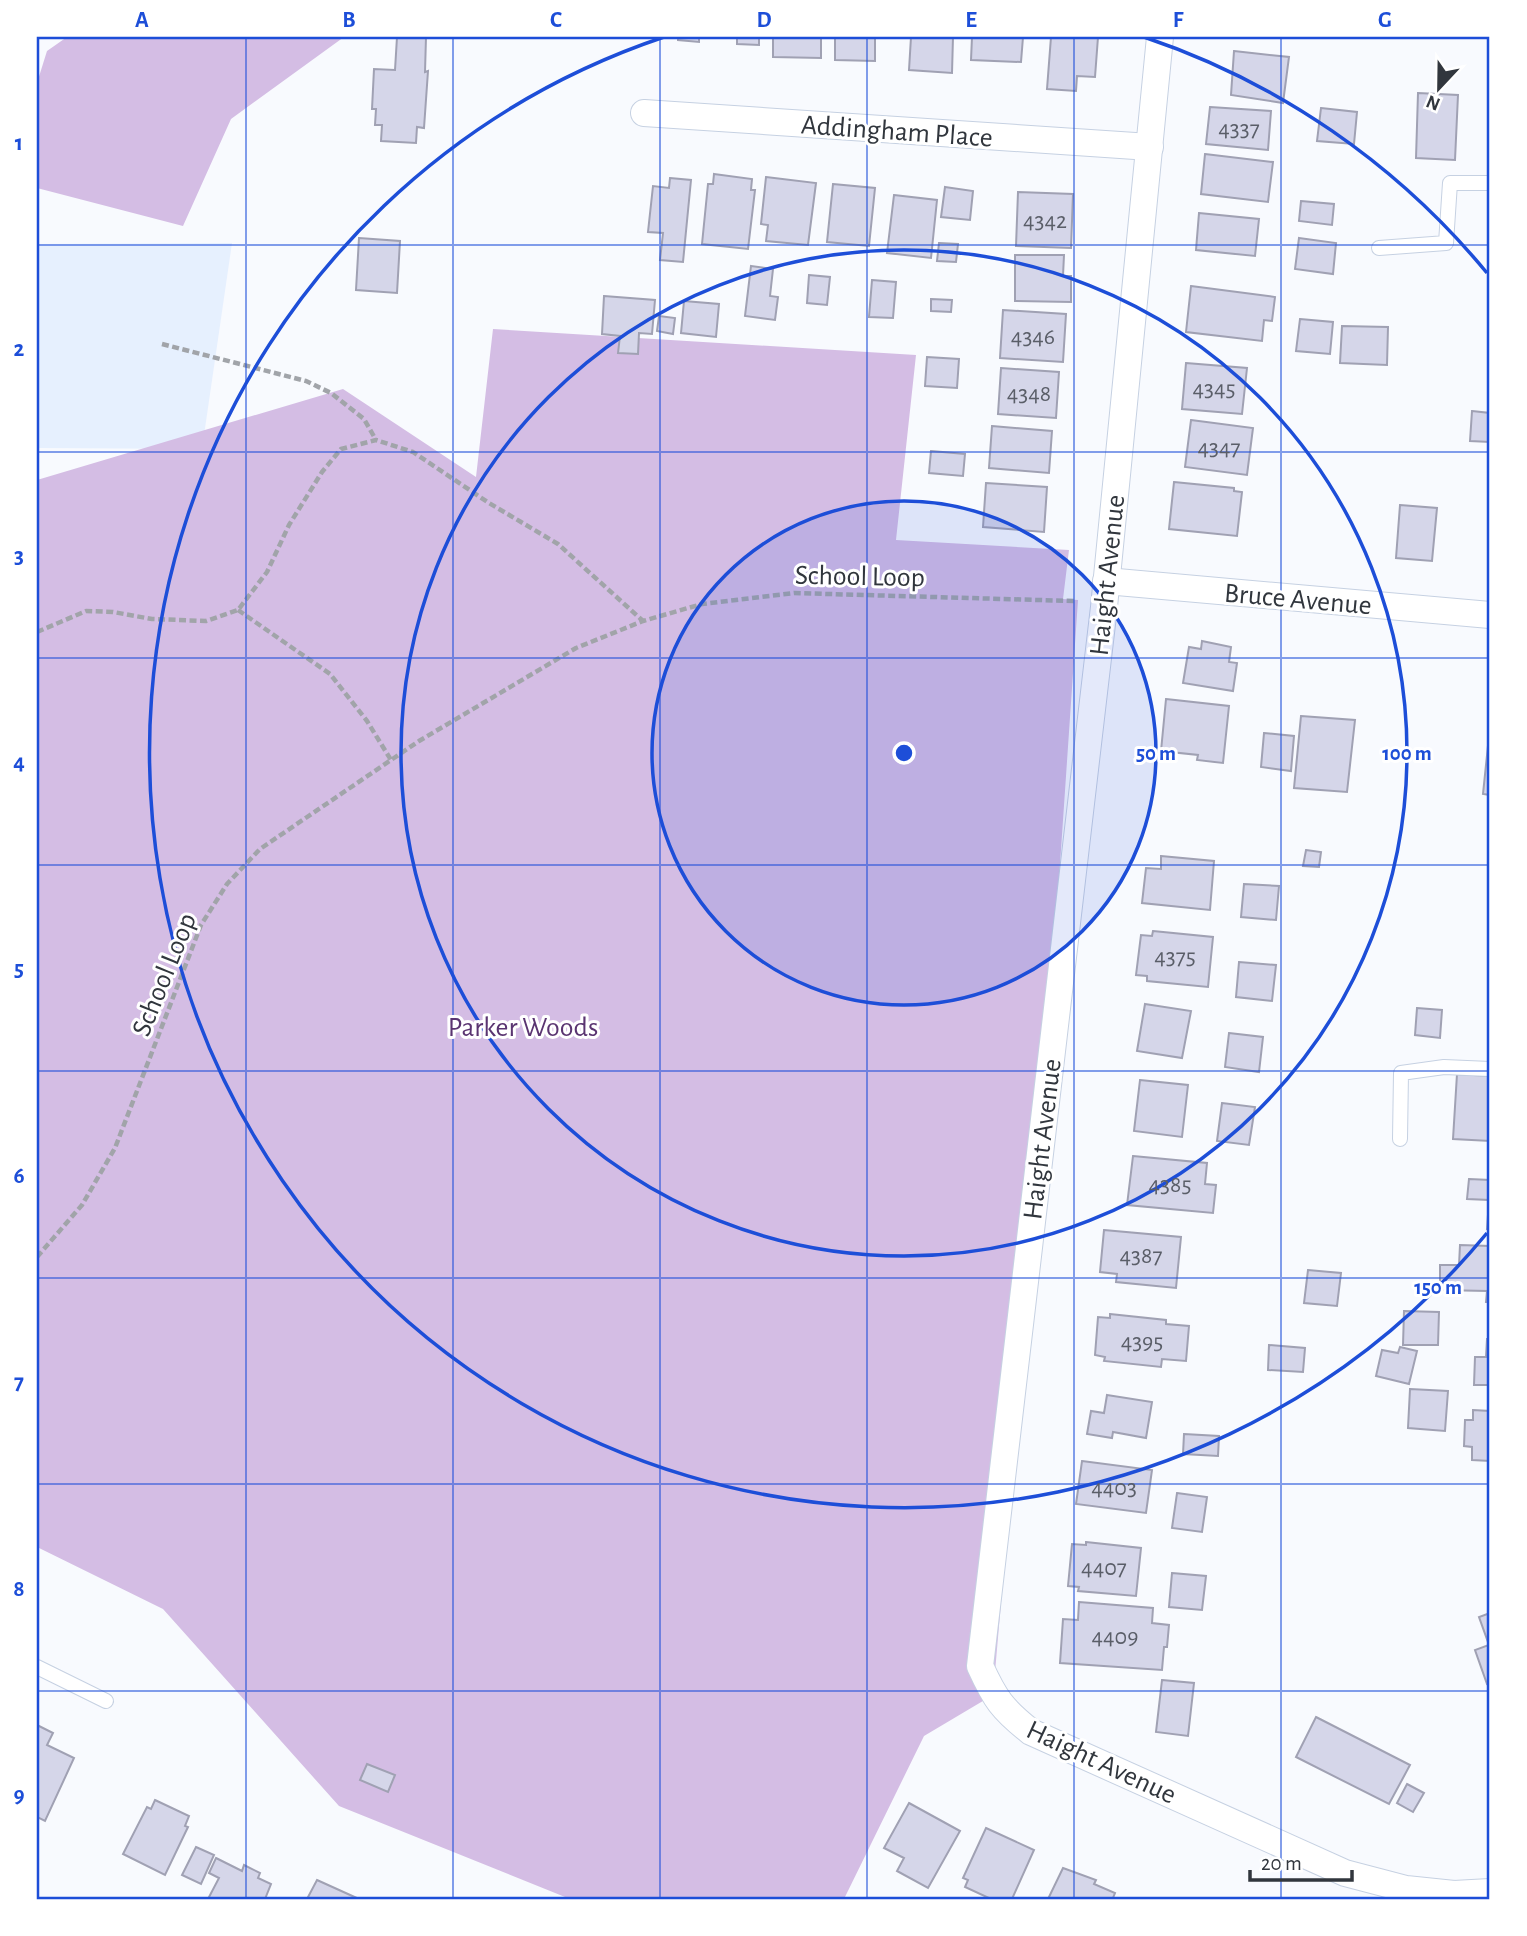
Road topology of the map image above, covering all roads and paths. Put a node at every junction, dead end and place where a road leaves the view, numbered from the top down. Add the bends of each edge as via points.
1 (1160, 37) edge
2 (645, 113) dead end
3 (1150, 147) junction
4 (1490, 183) edge
5 (1379, 248) dead end
6 (162, 344) dead end
7 (376, 440) junction
8 (1106, 581) junction
9 (1079, 601) dead end
10 (238, 610) junction
11 (1490, 615) edge
12 (643, 621) junction
13 (37, 632) edge
14 (391, 760) junction
15 (1490, 1069) edge
16 (1400, 1139) dead end
17 (37, 1257) edge
18 (37, 1667) edge
19 (106, 1701) dead end
20 (1490, 1892) edge

1 - 3 street, Haight Avenue
2 - 3 street, Addingham Place
3 - 8 street, Haight Avenue
4 - 5 lane via 1450,183 1446,243
6 - 7 path via 306,381 331,393 364,419
7 - 10 path via 341,449 322,472 289,524 267,572
7 - 12 path via 413,452 558,544
8 - 11 street, Bruce Avenue
8 - 20 street, Haight Avenue via 980,1666 1006,1712 1031,1732 1345,1873 1406,1889
9 - 12 path, School Loop via 794,593 702,604
10 - 13 path via 205,621 86,611
10 - 14 path via 330,674
12 - 14 path, School Loop via 576,648
14 - 17 path, School Loop via 260,849 228,884 201,925 115,1148 82,1205
15 - 16 lane via 1401,1073
18 - 19 lane

